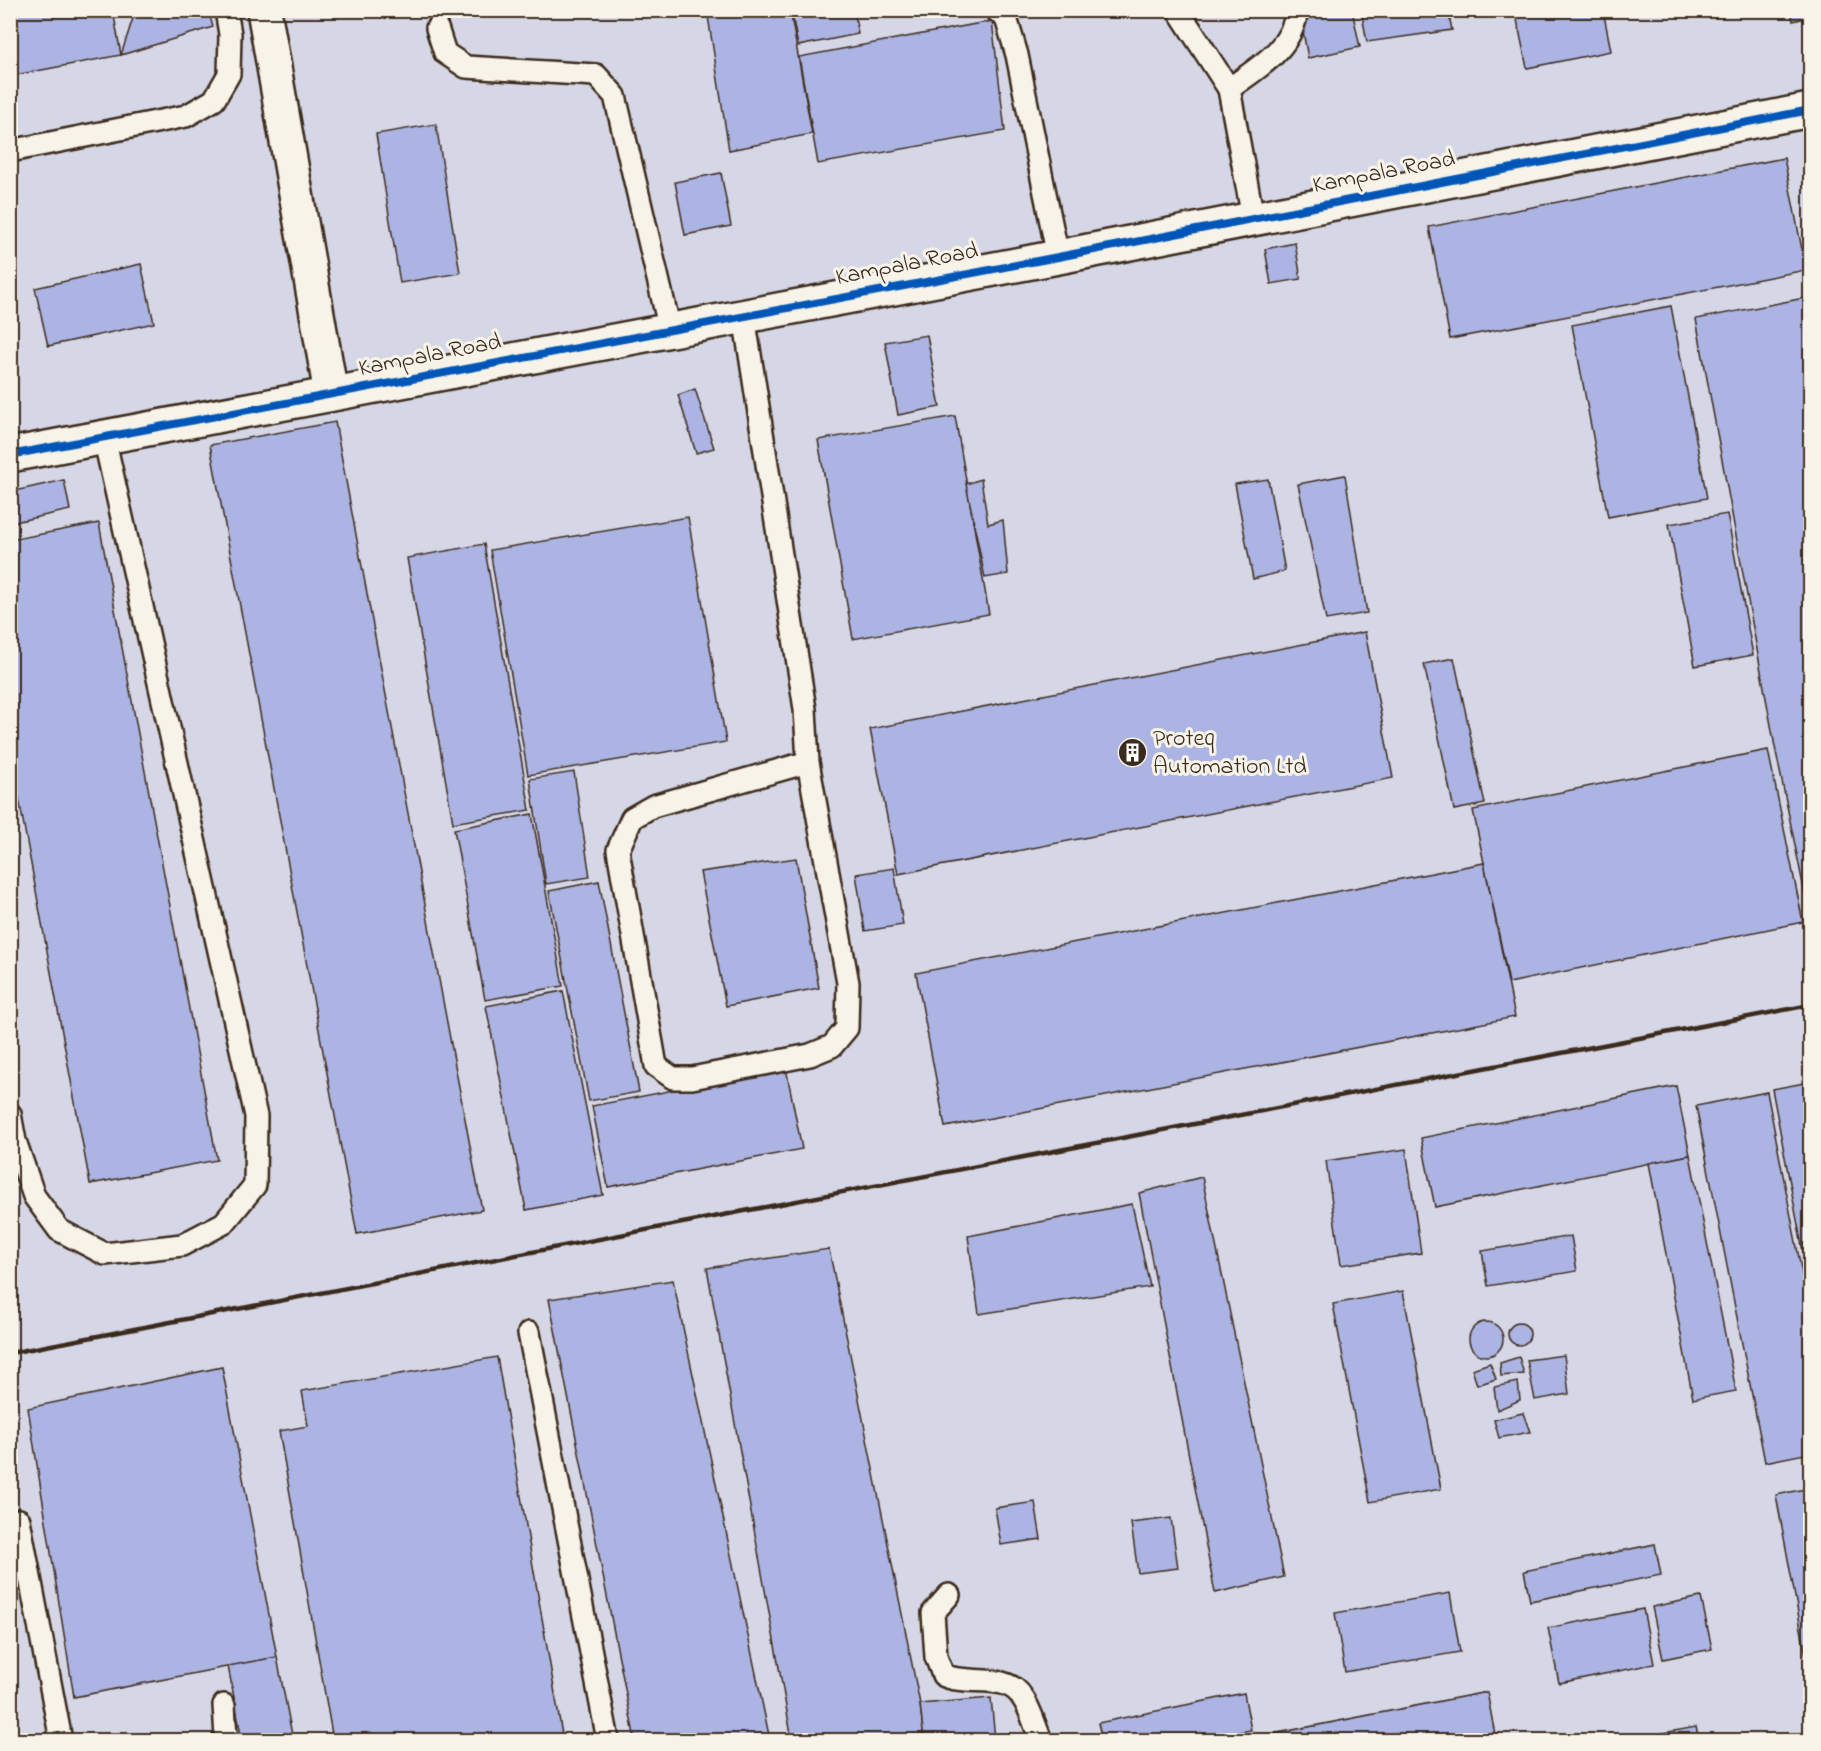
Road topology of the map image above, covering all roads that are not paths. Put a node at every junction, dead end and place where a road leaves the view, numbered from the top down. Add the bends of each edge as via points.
1 (226, 10) edge
2 (264, 10) edge
3 (996, 10) edge
4 (1178, 10) edge
5 (1297, 10) edge
6 (437, 28) dead end
7 (1229, 89) junction
8 (1810, 110) edge
9 (10, 151) edge
10 (1253, 218) junction
11 (1058, 257) junction
12 (744, 316) junction
13 (670, 330) junction
14 (331, 394) junction
15 (104, 437) junction
16 (10, 455) edge
17 (808, 762) junction
18 (10, 1114) edge
19 (529, 1333) dead end
20 (19, 1520) dead end
21 (949, 1595) dead end
22 (224, 1705) dead end
23 (61, 1740) edge
24 (223, 1740) edge
25 (608, 1740) edge
26 (1041, 1740) edge

1 - 9 lane via 229,74 214,100 186,116
2 - 14 street
3 - 11 lane via 1006,18 1017,55
4 - 7 lane
5 - 7 lane via 1295,26 1285,45
6 - 13 lane via 444,52 466,67 596,75 615,96
7 - 10 lane
8 - 10 street, Kampala Road
10 - 11 street, Kampala Road
11 - 12 street, Kampala Road
12 - 13 street, Kampala Road
12 - 17 lane via 805,709
13 - 14 street, Kampala Road
14 - 15 street, Kampala Road
15 - 16 street, Kampala Road
15 - 18 lane via 256,1116 255,1185 224,1223 182,1245 105,1254 59,1230 34,1196
17 - 17 lane via 652,806 632,818 618,850 656,1066 673,1078 692,1078 810,1055 832,1046 847,1028 848,983
19 - 25 lane
20 - 23 lane
21 - 26 lane via 933,1613 936,1657 943,1675 967,1682 1000,1682 1022,1695
22 - 24 lane

